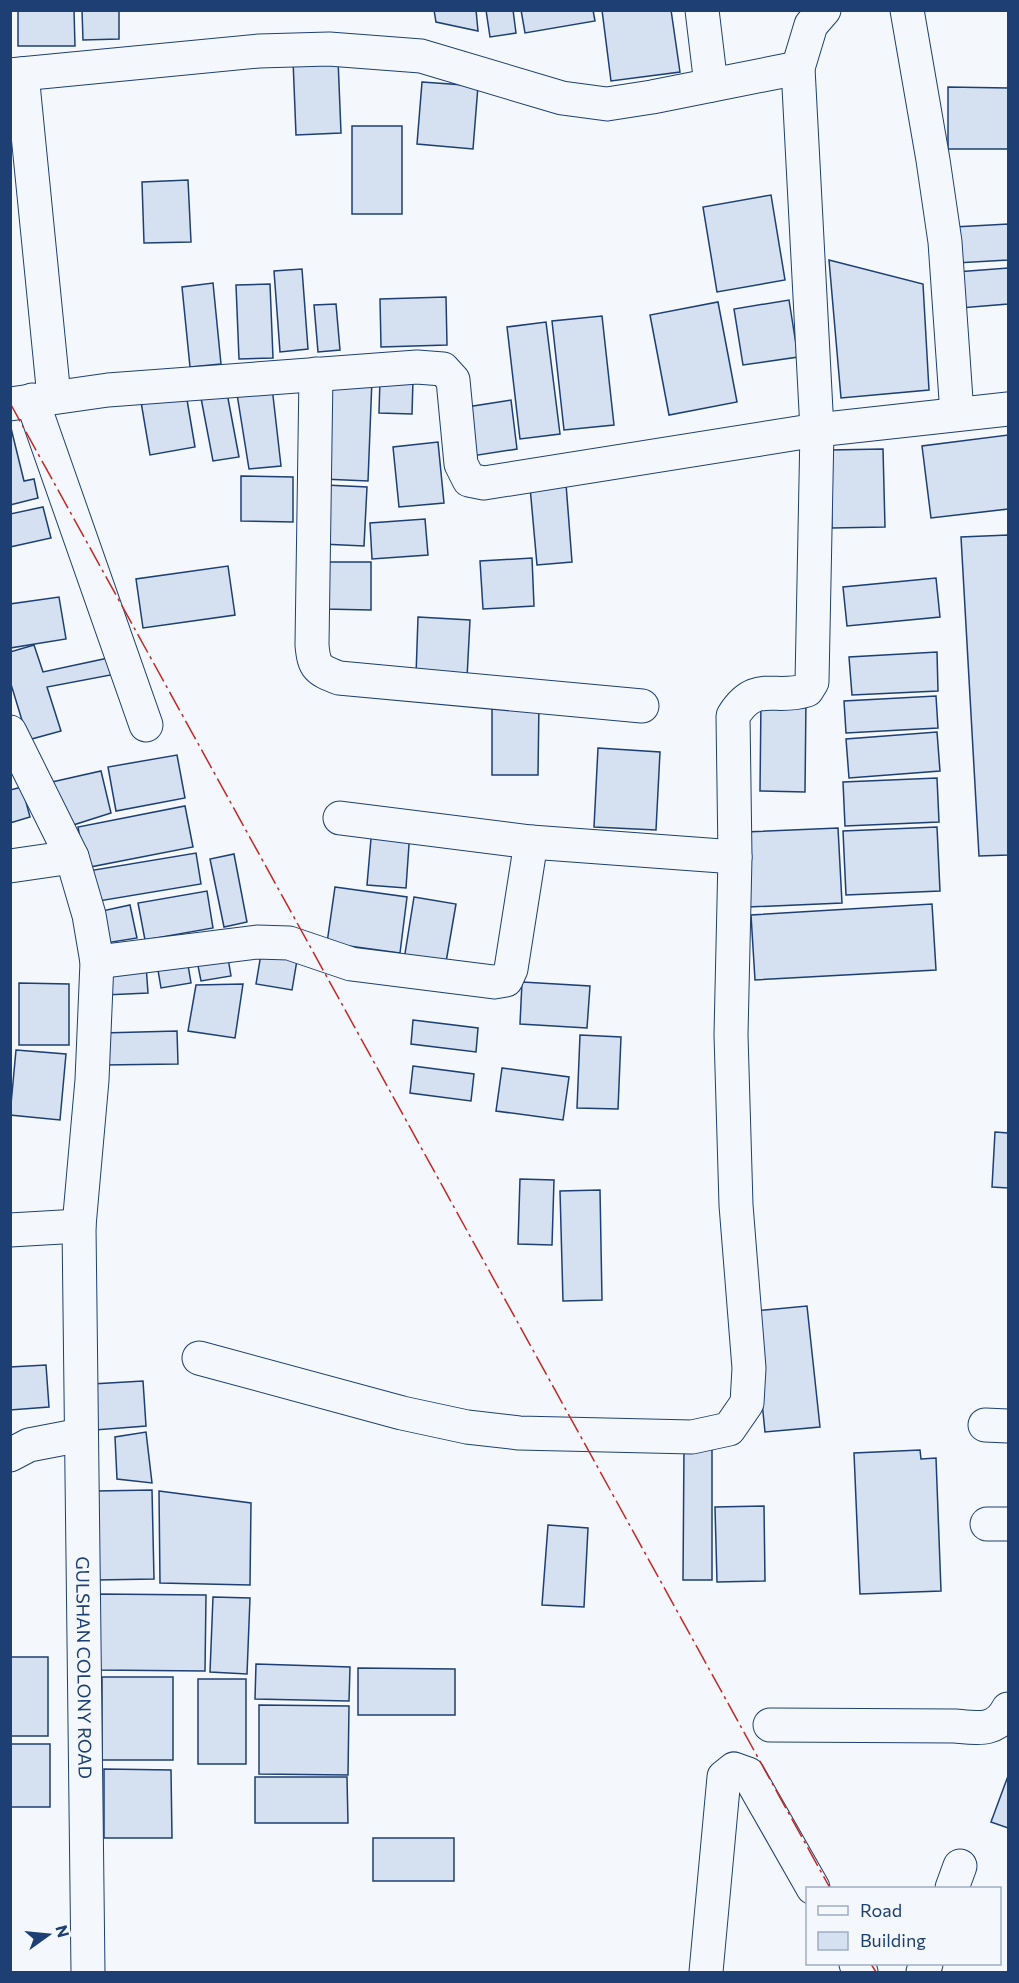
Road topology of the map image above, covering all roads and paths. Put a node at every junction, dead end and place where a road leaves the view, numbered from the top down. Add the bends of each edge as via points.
1 (702, 10) edge
2 (824, 10) edge
3 (907, 10) edge
4 (798, 68) junction
5 (16, 75) edge
6 (711, 86) junction
7 (316, 374) junction
8 (32, 400) edge
9 (1008, 409) edge
10 (957, 414) junction
11 (817, 430) junction
12 (642, 706) dead end
13 (146, 725) dead end
14 (10, 732) edge
15 (340, 818) dead end
16 (531, 842) junction
17 (72, 857) junction
18 (735, 857) junction
19 (10, 866) edge
20 (97, 962) junction
21 (79, 1226) junction
22 (10, 1230) edge
23 (199, 1358) dead end
24 (81, 1435) junction
25 (17, 1447) edge
26 (1008, 1708) edge
27 (770, 1725) dead end
28 (812, 1887) edge
29 (88, 1972) edge
30 (706, 1972) edge

1 - 6 street
2 - 4 street via 811,25
3 - 10 street via 945,242
4 - 6 street
4 - 11 street
5 - 6 street via 259,51 330,49 421,56 562,98 607,104
5 - 8 street
7 - 8 street via 108,390
7 - 11 street via 443,369 453,380 461,464 469,480 484,483
7 - 12 street via 312,645 314,660 321,671 339,678
8 - 13 street
9 - 10 street
10 - 11 street
11 - 18 street via 812,682 799,693 755,694 742,701 733,716
14 - 17 street, GULSHAN COLONY ROAD
15 - 16 street
16 - 18 street
16 - 20 street via 506,980 494,982 351,964 276,942
17 - 19 street
17 - 20 street, GULSHAN COLONY ROAD via 89,915
18 - 23 street via 731,1035 736,1205 749,1368 747,1403 729,1429 692,1437 519,1433 468,1427
20 - 21 street, GULSHAN COLONY ROAD via 92,1080
21 - 22 street
21 - 24 street, GULSHAN COLONY ROAD
24 - 25 street
24 - 29 street, GULSHAN COLONY ROAD
26 - 27 street via 1003,1719 984,1728
28 - 30 street via 748,1774 734,1769 724,1777

